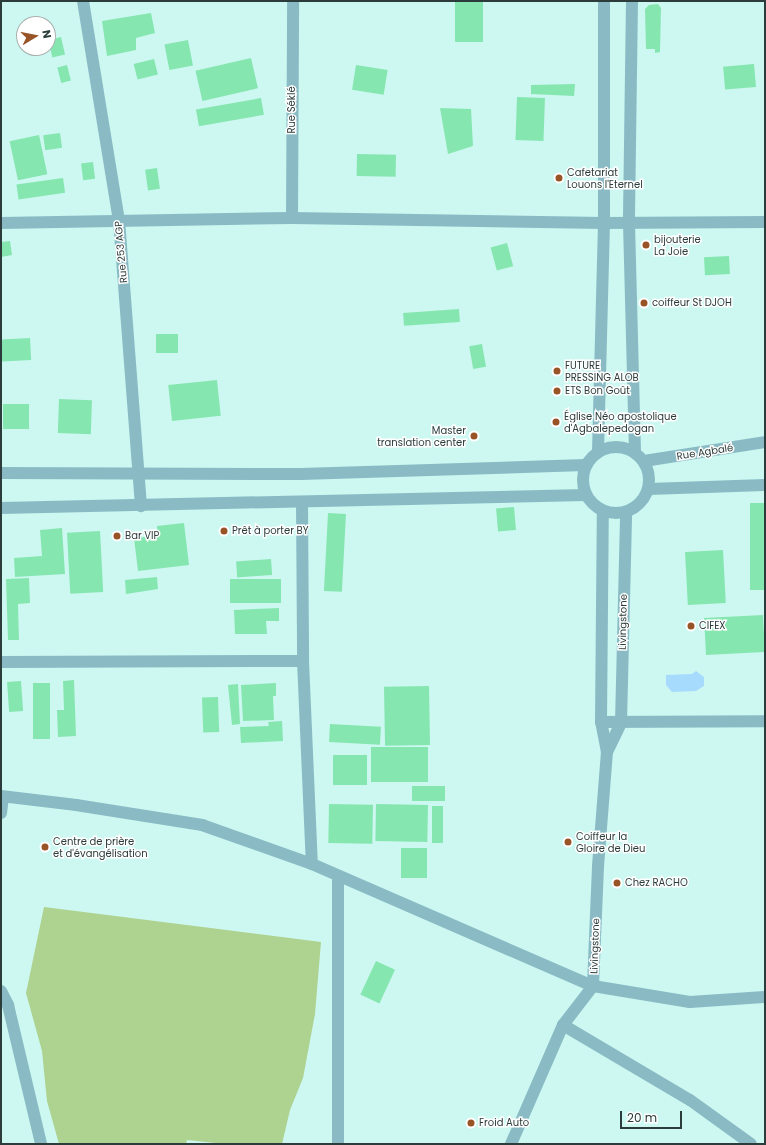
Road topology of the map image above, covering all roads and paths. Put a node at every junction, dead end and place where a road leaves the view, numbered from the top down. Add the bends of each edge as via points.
1 (83, 1) edge
2 (293, 1) edge
3 (604, 1) edge
4 (632, 1) edge
5 (292, 218) junction
6 (119, 220) junction
7 (765, 222) edge
8 (1, 223) edge
9 (604, 223) junction
10 (629, 223) junction
11 (765, 442) edge
12 (598, 452) junction
13 (635, 452) junction
14 (644, 462) junction
15 (586, 465) junction
16 (1, 473) edge
17 (138, 476) junction
18 (765, 485) edge
19 (649, 489) junction
20 (586, 496) junction
21 (302, 502) junction
22 (141, 506) junction
23 (1, 508) edge
24 (603, 511) junction
25 (626, 513) junction
26 (303, 661) junction
27 (1, 662) edge
28 (765, 721) edge
29 (601, 722) junction
30 (621, 723) junction
31 (607, 752) junction
32 (2, 797) edge
33 (1, 813) edge
34 (312, 864) junction
35 (338, 876) junction
36 (593, 986) junction
37 (1, 991) edge
38 (765, 997) edge
39 (563, 1025) junction
40 (40, 1144) edge
41 (338, 1144) edge
42 (511, 1144) edge
43 (751, 1144) edge

1 - 6 street, Rue 253 AGP
2 - 5 street, Rue Séklé
3 - 9 street
4 - 10 street
5 - 6 street
5 - 9 street
6 - 8 street
6 - 17 street, Rue 253 AGP
7 - 10 street
9 - 10 street
9 - 12 street
10 - 13 street
11 - 14 street, Rue Agbalé
12 - 13 street via 610,447 623,447
12 - 15 street
13 - 14 street
14 - 19 street via 649,473
15 - 17 street via 301,474
15 - 20 street via 582,480
16 - 17 street
17 - 22 street, Rue 253 AGP
18 - 19 street
19 - 25 street via 637,508
20 - 21 street
20 - 24 street
21 - 22 street
21 - 26 street
22 - 23 street
24 - 25 street via 614,514
24 - 29 street, Livingstone
25 - 30 street, Livingstone
26 - 27 street
26 - 34 street
28 - 30 street
29 - 30 street
29 - 31 street, Livingstone
30 - 31 street, Livingstone
31 - 36 street, Livingstone via 598,866
32 - 33 street
32 - 34 street via 76,805 202,825
34 - 35 street
35 - 36 street
35 - 41 street
36 - 38 street via 690,1002
36 - 39 street, Livingstone
37 - 40 street via 8,1005
39 - 42 street, Livingstone
39 - 43 street via 690,1100

